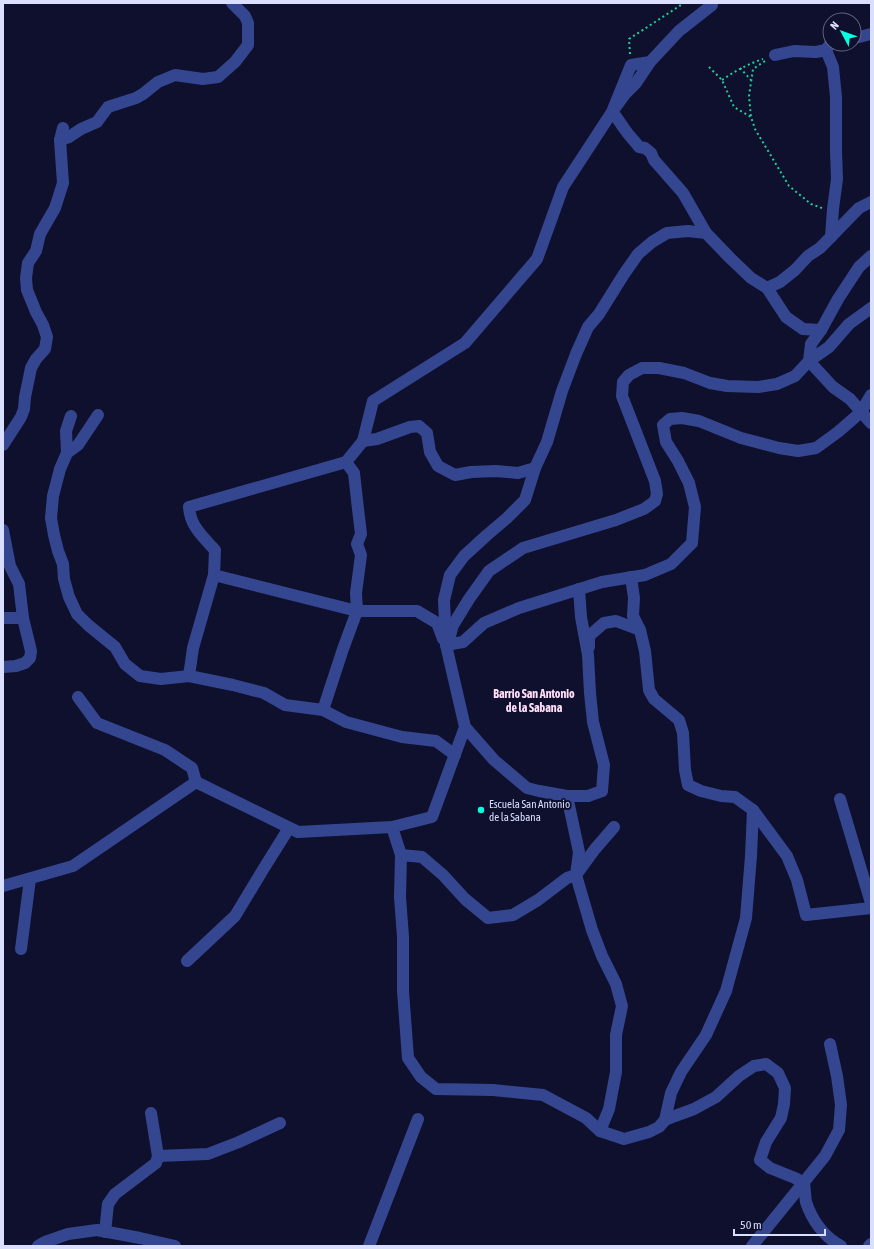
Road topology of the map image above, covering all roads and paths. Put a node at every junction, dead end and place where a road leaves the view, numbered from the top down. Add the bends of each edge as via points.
1 (232, 3) edge
2 (684, 3) edge
3 (712, 5) dead end
4 (822, 50) edge
5 (829, 52) edge
6 (775, 55) junction
7 (650, 62) junction
8 (632, 65) junction
9 (709, 67) dead end
10 (740, 68) junction
11 (722, 80) junction
12 (751, 80) junction
13 (612, 112) junction
14 (751, 118) junction
15 (63, 128) dead end
16 (60, 140) junction
17 (871, 202) edge
18 (833, 209) junction
19 (706, 233) junction
20 (831, 237) junction
21 (871, 256) edge
22 (767, 288) junction
23 (871, 308) edge
24 (821, 330) junction
25 (810, 361) junction
26 (871, 395) edge
27 (861, 412) junction
28 (98, 415) dead end
29 (72, 416) dead end
30 (871, 424) edge
31 (364, 441) junction
32 (3, 445) edge
33 (67, 453) junction
34 (346, 462) junction
35 (535, 468) junction
36 (3, 530) edge
37 (214, 575) junction
38 (630, 577) junction
39 (579, 589) junction
40 (357, 610) junction
41 (3, 618) edge
42 (23, 618) junction
43 (640, 630) junction
44 (446, 645) junction
45 (588, 655) junction
46 (3, 667) edge
47 (189, 676) junction
48 (78, 697) dead end
49 (323, 710) junction
50 (465, 727) junction
51 (455, 755) junction
52 (196, 782) junction
53 (567, 796) junction
54 (840, 799) dead end
55 (753, 810) junction
56 (392, 827) junction
57 (614, 827) dead end
58 (289, 828) junction
59 (401, 855) junction
60 (576, 875) junction
61 (30, 879) junction
62 (3, 886) edge
63 (871, 903) edge
64 (871, 908) edge
65 (20, 949) dead end
66 (187, 961) dead end
67 (830, 1044) dead end
68 (151, 1113) dead end
69 (418, 1119) dead end
70 (665, 1120) junction
71 (280, 1123) dead end
72 (600, 1131) junction
73 (158, 1156) junction
74 (804, 1183) junction
75 (104, 1232) junction
76 (137, 1242) edge
77 (38, 1246) edge
78 (175, 1246) edge
79 (369, 1246) edge
80 (752, 1246) edge
81 (841, 1246) edge

1 - 16 street via 245,16 248,23 248,45 235,62 218,77 203,79 175,75 158,82 136,98 108,107 98,122
2 - 8 path via 629,39
3 - 7 street via 680,31
4 - 6 street
5 - 18 street via 836,98 837,179
6 - 10 path
6 - 12 path via 753,69
7 - 8 street
7 - 13 street
8 - 13 street
9 - 11 path
10 - 11 path
10 - 12 path
11 - 14 path via 734,107
12 - 14 path
13 - 19 street via 639,147 651,153 654,160 683,193
13 - 31 street via 562,187 537,259 465,343 374,401
14 - 18 path via 789,186 811,204
15 - 16 street
16 - 32 street via 63,183 55,208 40,234 36,251 28,263 26,278 28,290 47,337 45,349 31,368 21,417
17 - 20 street via 859,208
18 - 20 street
19 - 22 street via 751,278
19 - 35 street via 688,230 667,233 638,254 588,327 562,392 547,442
20 - 22 street via 780,282
21 - 24 street via 859,267 838,298
22 - 24 street via 786,317 803,329
23 - 25 street via 849,324 829,347
24 - 25 street via 811,344
25 - 27 street
25 - 44 street via 795,376 777,384 758,387 710,383 684,373 659,368 642,368 629,375 623,382 622,396 655,481 655,501 644,509 616,520 523,548 489,571 453,625
26 - 27 street
27 - 30 street
27 - 38 street via 816,448 798,451 741,438 698,421 670,419 663,425 666,442 689,483 695,507 692,543 671,564 645,575
28 - 33 street via 78,445
29 - 33 street via 66,431
31 - 34 street
31 - 35 street via 419,426 427,433 430,452 438,466 455,475 496,471 518,473
33 - 47 street via 55,489 51,518 63,564 64,579 77,614 116,647 125,664 140,676 161,679
34 - 37 street via 189,507 195,527 215,550
34 - 40 street via 354,473 361,534 357,544 360,555
35 - 44 street via 525,500 464,556 450,575 444,600
36 - 42 street via 10,566 19,584
37 - 40 street
37 - 47 street via 193,648
38 - 39 street
38 - 43 street via 634,598 633,616
39 - 44 street via 519,608 484,623 463,642
39 - 45 street
40 - 44 street via 417,611 436,623
40 - 49 street
41 - 42 street
42 - 46 street via 31,652 30,658 21,665
43 - 45 street via 616,621 604,623 589,636
43 - 55 street via 649,690 654,699 679,720 683,733 688,785 701,791 735,797
44 - 50 street
45 - 53 street via 593,722 604,765 602,790 588,796
47 - 49 street via 264,693 285,705
48 - 52 street via 97,723 165,750 192,768
49 - 51 street via 346,722 402,737 436,741
50 - 51 street
50 - 53 street via 494,760 527,788
51 - 56 street via 432,818
52 - 58 street
52 - 61 street via 73,866
53 - 60 street via 579,852
54 - 63 street
55 - 64 street via 786,856 797,880 806,915
55 - 70 street via 746,918 728,984 706,1035 681,1072 671,1093
56 - 58 street via 298,832
56 - 59 street
57 - 60 street
58 - 66 street via 235,916
59 - 60 street via 422,857 443,875 464,899 488,918 513,915 567,878
59 - 72 street via 403,991 408,1058 421,1077 436,1089 494,1090 543,1095 586,1118
60 - 72 street via 592,930 616,984 622,1006 616,1035 616,1072 609,1109
61 - 62 street
61 - 65 street
67 - 74 street via 841,1105 839,1130 825,1156
68 - 73 street
69 - 79 street
70 - 72 street via 649,1132 624,1139
70 - 74 street via 716,1097 754,1066 766,1064 778,1073 785,1088 781,1118 766,1142 760,1160 770,1168
71 - 73 street via 208,1154
73 - 75 street via 156,1163 115,1194 108,1204
74 - 80 street
74 - 81 street via 806,1201 812,1217 824,1232
75 - 76 street
75 - 77 street via 97,1230 68,1234
76 - 78 street

